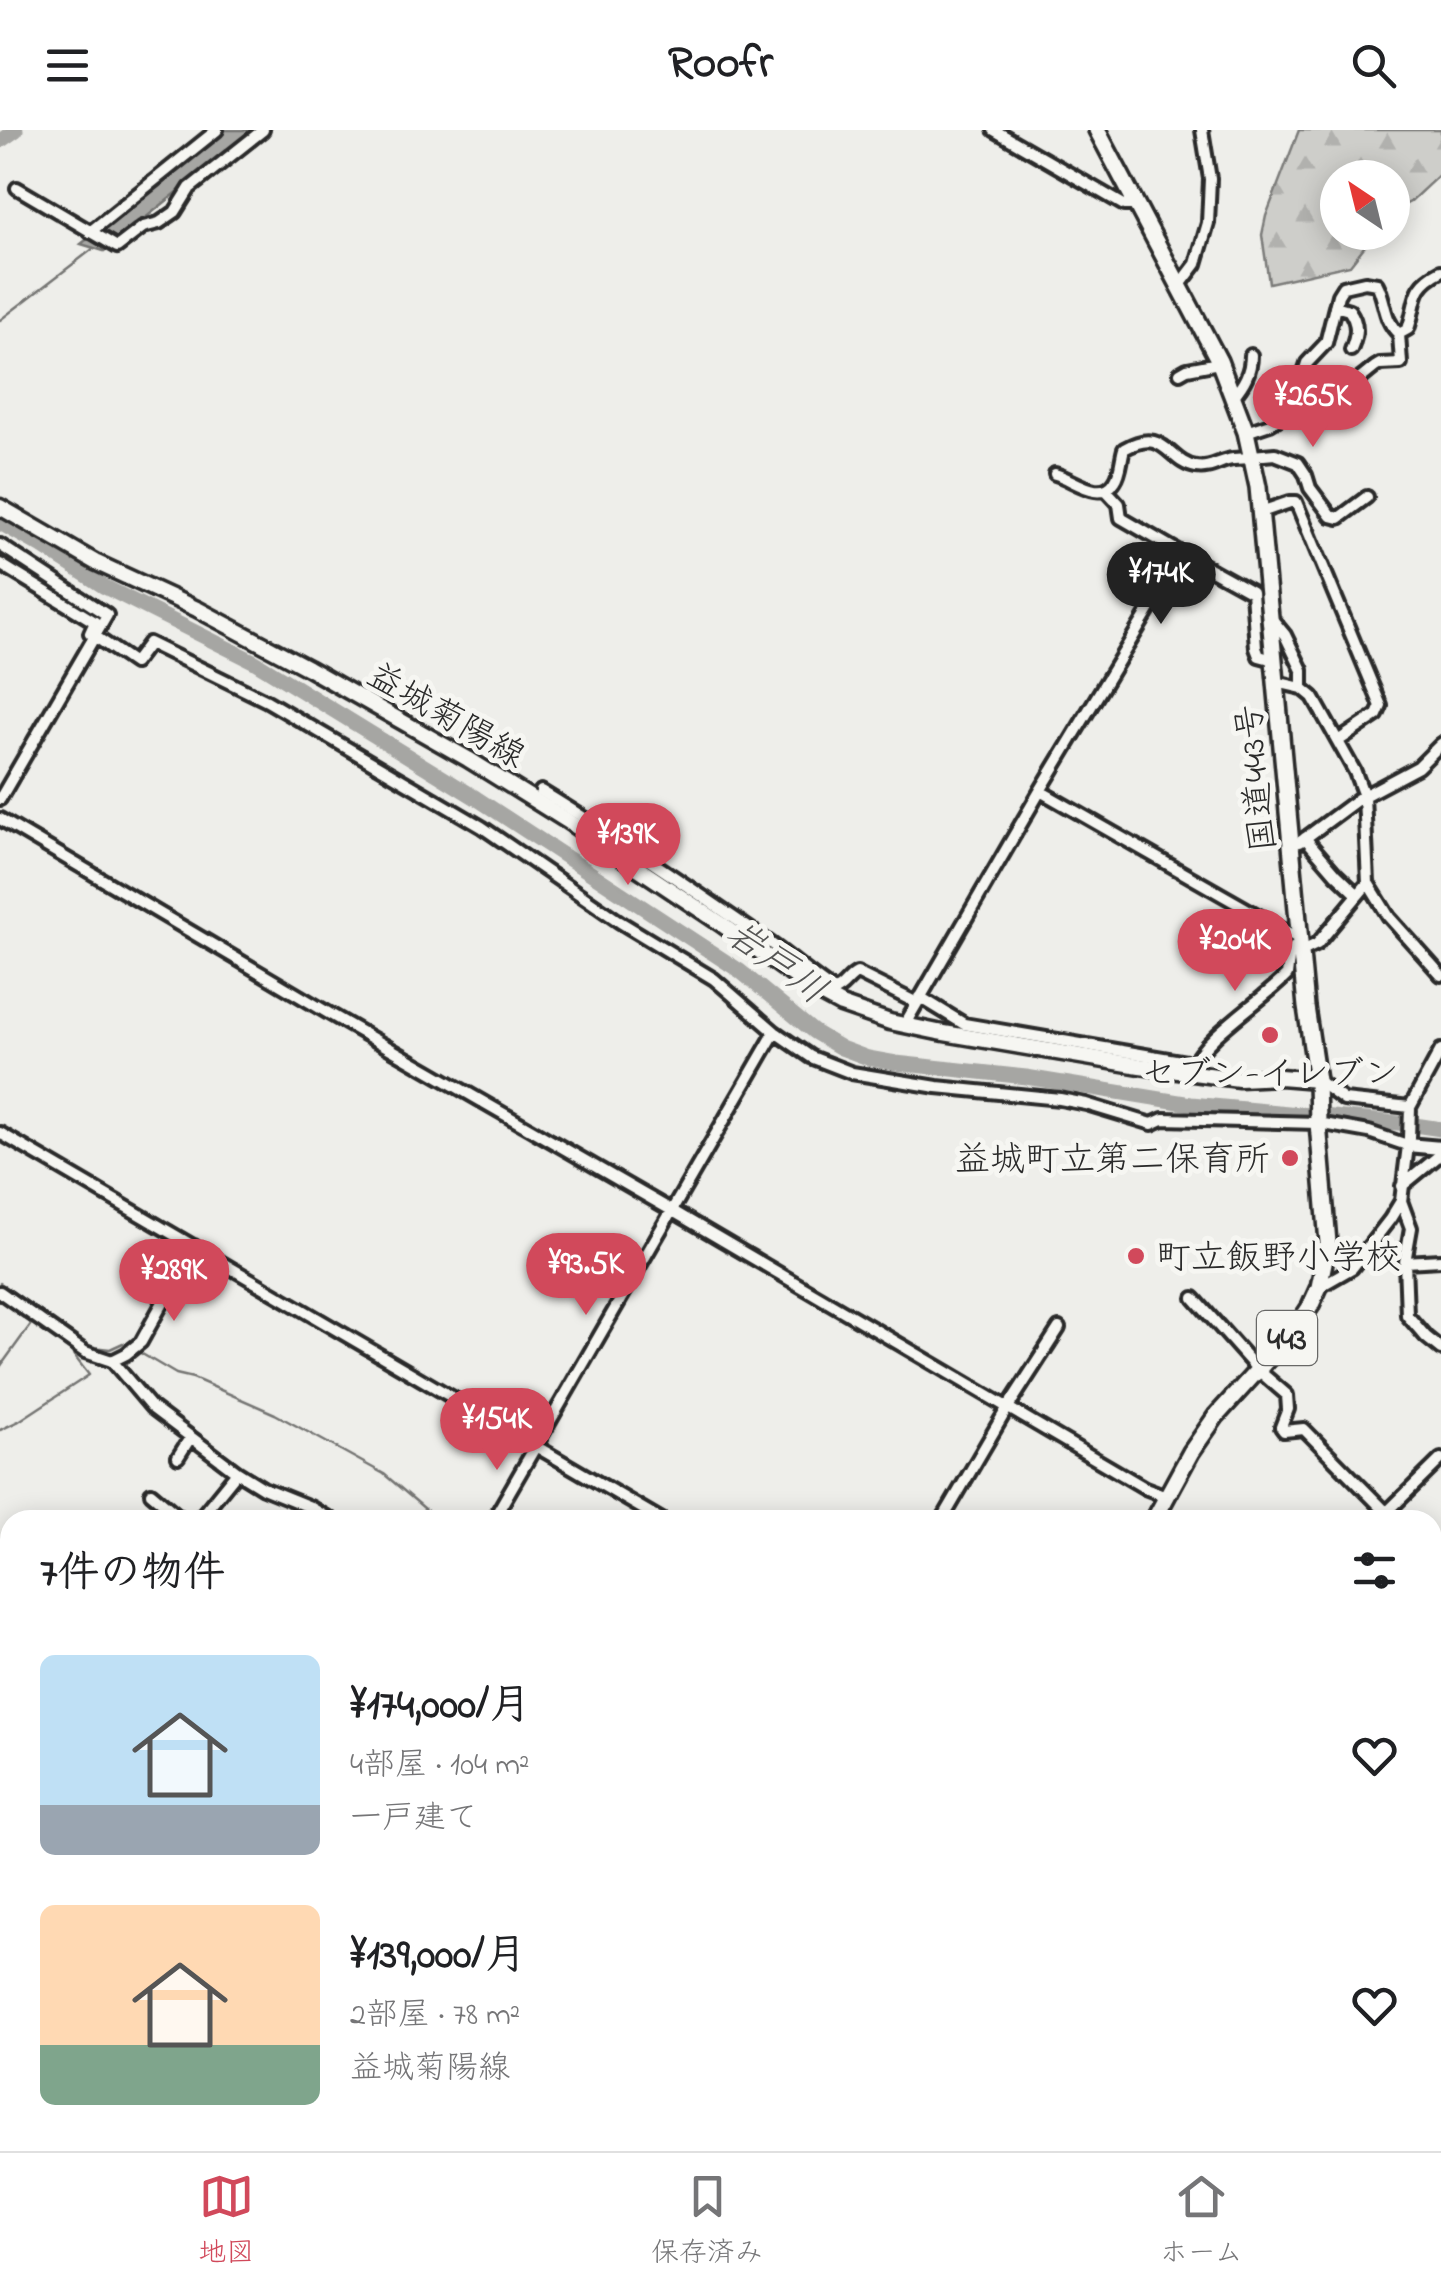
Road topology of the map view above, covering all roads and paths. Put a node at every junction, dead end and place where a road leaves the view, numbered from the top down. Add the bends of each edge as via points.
1 (216, 130) edge
2 (263, 130) edge
3 (994, 130) edge
4 (1097, 130) edge
5 (1202, 130) edge
6 (16, 188) dead end
7 (1137, 205) junction
8 (91, 233) junction
9 (1441, 271) edge
10 (1180, 285) junction
11 (1335, 306) junction
12 (1399, 334) junction
13 (1352, 350) dead end
14 (1251, 355) dead end
15 (1220, 364) junction
16 (1180, 373) dead end
17 (1233, 397) junction
18 (1292, 408) junction
19 (1246, 432) junction
20 (1252, 457) junction
21 (1055, 474) dead end
22 (1106, 490) junction
23 (1367, 497) dead end
24 (0, 507) edge
25 (1261, 512) junction
26 (0, 546) edge
27 (1183, 554) junction
28 (0, 564) edge
29 (1270, 617) junction
30 (94, 636) junction
31 (1274, 660) junction
32 (1276, 682) junction
33 (1302, 688) junction
34 (1338, 741) junction
35 (1441, 744) edge
36 (541, 791) dead end
37 (1040, 791) junction
38 (1364, 796) junction
39 (0, 799) edge
40 (0, 819) edge
41 (1298, 841) junction
42 (1368, 883) junction
43 (1358, 895) junction
44 (1301, 945) junction
45 (1441, 973) edge
46 (919, 1000) junction
47 (905, 1024) junction
48 (775, 1032) junction
49 (1439, 1057) edge
50 (1190, 1068) junction
51 (1317, 1086) junction
52 (1410, 1107) junction
53 (1318, 1123) junction
54 (0, 1133) edge
55 (1408, 1141) junction
56 (1441, 1151) edge
57 (1402, 1186) junction
58 (1400, 1201) junction
59 (671, 1210) junction
60 (194, 1246) junction
61 (1441, 1260) edge
62 (1405, 1262) junction
63 (1319, 1288) junction
64 (0, 1292) edge
65 (1194, 1298) dead end
66 (1059, 1328) dead end
67 (1441, 1349) edge
68 (112, 1361) junction
69 (1258, 1370) junction
70 (1008, 1407) junction
71 (190, 1438) junction
72 (536, 1446) junction
73 (178, 1457) dead end
74 (1441, 1458) edge
75 (238, 1472) junction
76 (152, 1493) dead end
77 (1166, 1496) junction
78 (172, 1510) edge
79 (206, 1510) edge
80 (315, 1510) edge
81 (499, 1510) edge
82 (645, 1510) edge
83 (948, 1510) edge
84 (1159, 1510) edge
85 (1377, 1510) edge
86 (1388, 1510) edge

1 - 8 street
2 - 8 street via 190,188 159,223 117,247
3 - 7 street via 1124,205
4 - 7 highway, 国道443号 / 443
5 - 10 street via 1208,223 1196,264
6 - 8 street
7 - 10 highway, 国道443号 / 443
9 - 12 street via 1416,291 1408,329
10 - 15 highway, 国道443号 / 443
11 - 12 street via 1343,287 1376,284
11 - 13 street via 1349,310 1356,324
11 - 18 street via 1326,343 1308,363
12 - 18 street via 1401,363 1380,364 1333,399
14 - 17 street
15 - 16 street
15 - 17 highway, 国道443号 / 443
17 - 19 highway, 国道443号 / 443
18 - 19 street
19 - 20 highway, 国道443号 / 443
20 - 22 street via 1192,467 1165,445 1131,444
20 - 23 street via 1275,454 1298,463 1336,518
20 - 25 highway, 国道443号 / 443
21 - 22 street
22 - 27 street via 1122,518
24 - 47 main road, 益城菊陽線 via 468,759 817,992 864,1015
25 - 29 highway, 国道443号 / 443
25 - 34 street via 1296,502 1381,706
26 - 30 street via 107,615
27 - 31 street via 1252,592 1256,648
27 - 37 street
28 - 30 street via 94,622
29 - 31 highway, 国道443号 / 443
29 - 33 street via 1302,670
30 - 39 street
30 - 48 street via 134,663 149,643 306,723 482,826 714,979
31 - 32 highway, 国道443号 / 443
32 - 33 street
32 - 41 highway, 国道443号 / 443
33 - 34 street
34 - 38 street
35 - 38 street via 1418,767
36 - 46 street via 834,991 858,973
37 - 44 street
37 - 46 street
38 - 41 street
38 - 42 street
40 - 59 street
41 - 43 street
41 - 44 highway, 国道443号 / 443
42 - 43 street
42 - 45 street via 1389,917
43 - 44 street via 1318,944
44 - 50 street via 1290,950 1282,980
44 - 51 highway, 国道443号 / 443
46 - 47 street
46 - 50 street via 964,1024
47 - 50 main road, 益城菊陽線
48 - 53 street via 852,1073 1060,1099 1152,1124
48 - 59 street
49 - 52 street
50 - 51 main road, 益城菊陽線
51 - 52 street via 1344,1100
51 - 53 highway, 国道443号 / 443
52 - 55 street
53 - 55 street
53 - 63 highway, 国道443号 / 443 via 1328,1243
54 - 60 street
55 - 56 street
55 - 57 street
56 - 57 street
57 - 58 street
58 - 62 street via 1411,1228
58 - 63 street via 1352,1268
59 - 70 street
59 - 72 street
60 - 68 street via 141,1342
60 - 72 street
61 - 62 street
62 - 67 street via 1407,1315
63 - 69 highway, 国道443号 / 443 via 1296,1328
64 - 68 street via 86,1352
65 - 69 street
66 - 70 street
68 - 71 street via 151,1407
69 - 77 highway, 国道443号 / 443 via 1216,1416
69 - 85 street via 1287,1395 1284,1431 1304,1429
70 - 77 street
70 - 83 street
71 - 73 street
71 - 75 street
72 - 81 street
72 - 82 street
74 - 86 street
75 - 79 street
75 - 80 street
76 - 78 street
77 - 84 highway, 国道443号 / 443

